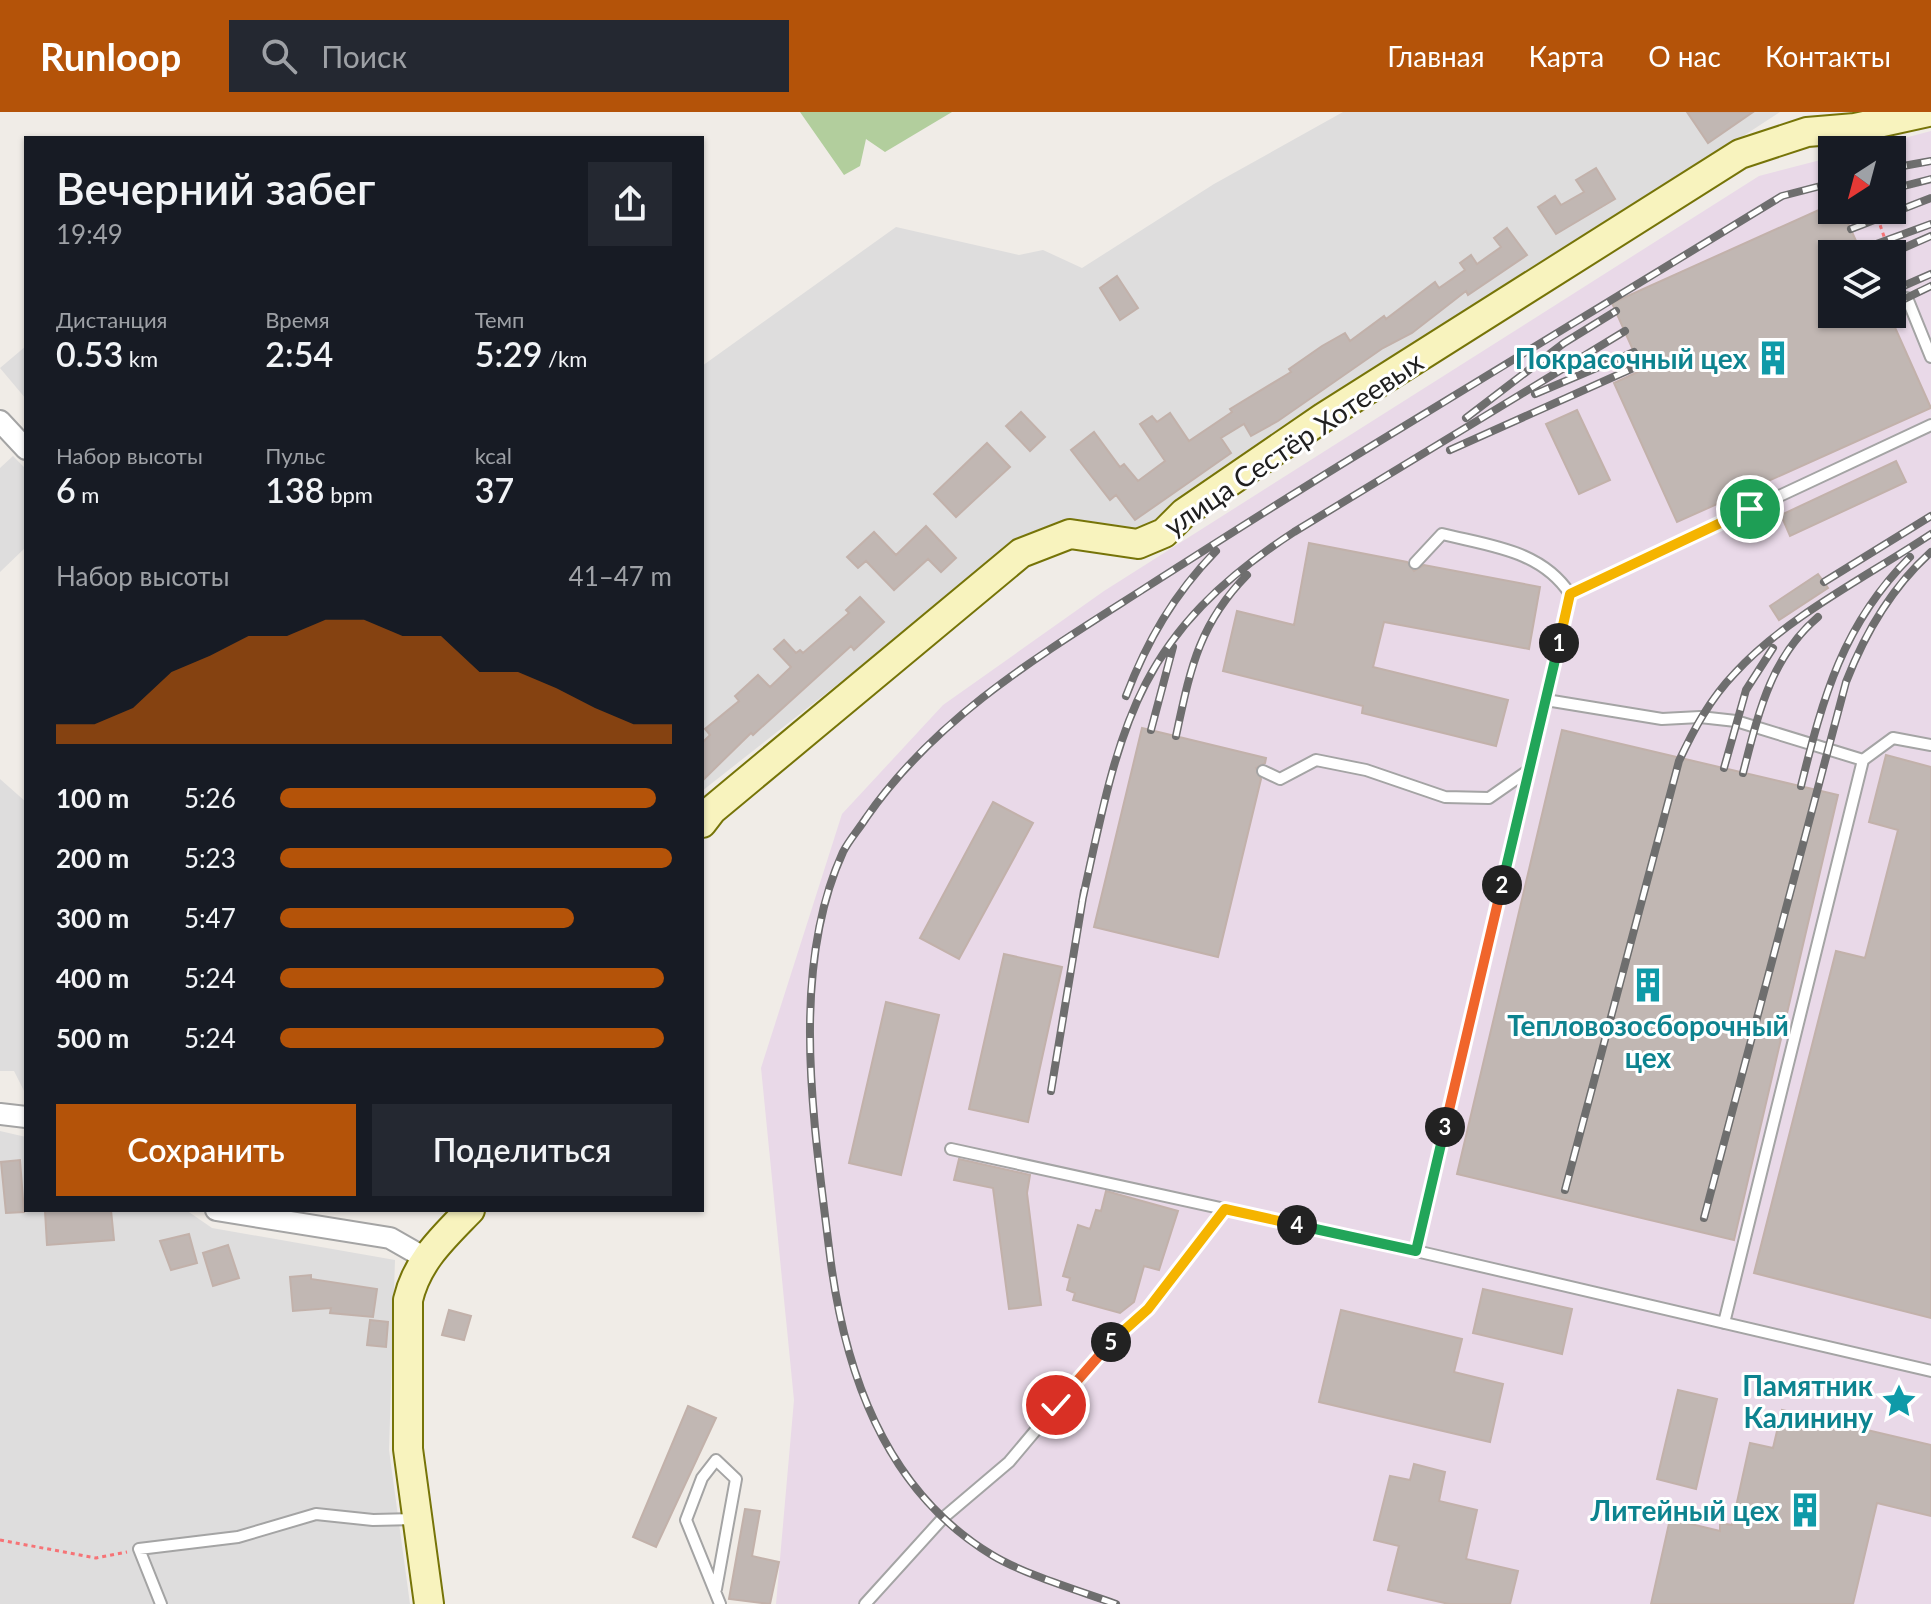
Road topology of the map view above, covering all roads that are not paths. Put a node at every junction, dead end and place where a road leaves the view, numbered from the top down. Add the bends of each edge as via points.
1 (1928, 112) edge
2 (1863, 119) edge
3 (1907, 298) dead end
4 (1931, 357) edge
5 (0, 421) edge
6 (1931, 425) edge
7 (24, 447) edge
8 (1415, 563) dead end
9 (1570, 594) junction
10 (1546, 700) junction
11 (1931, 745) edge
12 (1863, 760) junction
13 (1529, 770) junction
14 (1263, 771) dead end
15 (704, 821) edge
16 (0, 1114) edge
17 (24, 1117) edge
18 (951, 1149) dead end
19 (1225, 1209) junction
20 (228, 1212) edge
21 (468, 1212) edge
22 (1416, 1251) junction
23 (425, 1258) junction
24 (1724, 1323) junction
25 (1931, 1371) edge
26 (418, 1519) junction
27 (716, 1589) junction
28 (161, 1604) edge
29 (429, 1604) edge
30 (720, 1604) edge
31 (865, 1604) edge

1 - 2 street, улица Сестёр Хотеевых
2 - 15 street, улица Сестёр Хотеевых via 1740,154 1324,417 1184,513 1164,533 1138,544 1070,534 1021,553
3 - 4 lane
5 - 7 street
6 - 9 lane
8 - 9 lane via 1442,534 1526,555 1558,576
9 - 10 lane
10 - 12 lane via 1662,719 1736,721
10 - 13 lane
11 - 12 lane via 1893,738
12 - 24 lane
13 - 14 lane via 1489,798 1445,797 1366,770 1316,760 1280,779
13 - 22 lane
16 - 17 street
18 - 19 lane
19 - 22 lane
19 - 31 lane via 1148,1309 1104,1349 1009,1462 943,1518
20 - 23 street via 390,1238
21 - 23 street
22 - 24 lane
23 - 26 street via 408,1300 408,1449
24 - 25 lane
26 - 28 lane via 316,1514 238,1537 139,1549
26 - 29 street
27 - 27 lane via 686,1520 702,1478 716,1460 736,1479
27 - 30 lane

